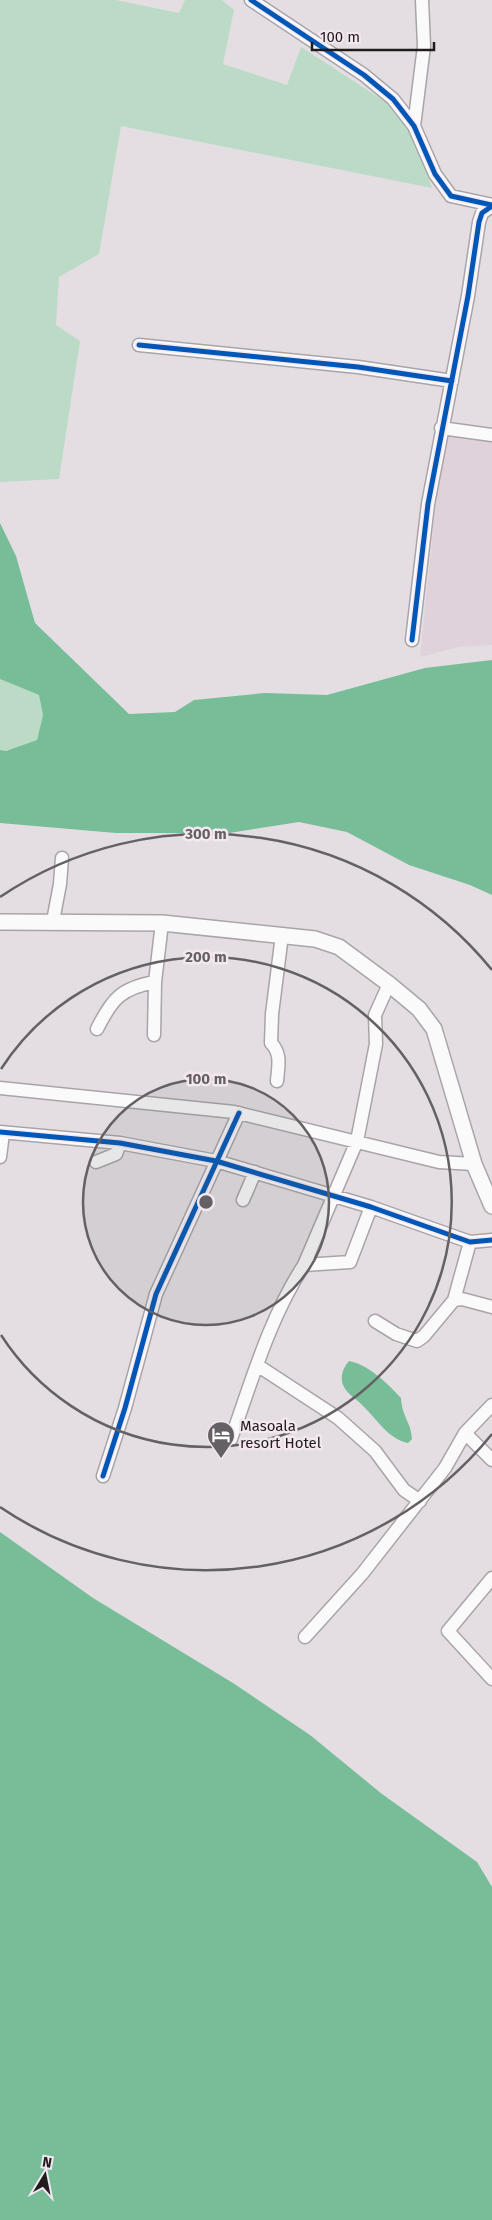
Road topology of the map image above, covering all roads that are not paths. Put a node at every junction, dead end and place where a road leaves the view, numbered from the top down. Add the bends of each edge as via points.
1 (251, 0) edge
2 (422, 0) edge
3 (414, 126) junction
4 (492, 205) edge
5 (139, 345) dead end
6 (452, 381) junction
7 (441, 428) junction
8 (492, 435) edge
9 (412, 640) dead end
10 (62, 858) dead end
11 (53, 921) junction
12 (0, 922) edge
13 (162, 923) junction
14 (282, 935) junction
15 (155, 982) junction
16 (389, 984) junction
17 (97, 1029) dead end
18 (154, 1035) dead end
19 (277, 1081) dead end
20 (0, 1088) edge
21 (239, 1113) junction
22 (2, 1133) edge
23 (357, 1141) junction
24 (120, 1142) junction
25 (0, 1157) edge
26 (216, 1161) junction
27 (96, 1162) dead end
28 (474, 1164) junction
29 (255, 1172) junction
30 (332, 1196) junction
31 (243, 1200) dead end
32 (492, 1206) edge
33 (371, 1207) junction
34 (492, 1240) edge
35 (470, 1242) junction
36 (304, 1264) junction
37 (454, 1300) junction
38 (492, 1307) edge
39 (375, 1320) dead end
40 (257, 1366) junction
41 (492, 1405) edge
42 (465, 1434) junction
43 (231, 1438) dead end
44 (492, 1460) edge
45 (103, 1476) dead end
46 (420, 1501) junction
47 (492, 1578) edge
48 (305, 1637) dead end
49 (492, 1679) edge

1 - 3 street via 364,75 393,99
2 - 3 street via 424,46
3 - 4 street via 435,174 451,196
4 - 6 street via 482,212 479,222
5 - 6 street via 358,367
6 - 7 street
7 - 8 street
7 - 9 street via 428,504
10 - 11 street
11 - 12 main road
11 - 13 main road
13 - 14 main road
13 - 15 street
14 - 16 main road via 315,939 339,947
14 - 19 street via 271,1043 278,1050
15 - 17 street via 141,984 116,996
15 - 18 street
16 - 23 street via 375,1015 376,1044
16 - 28 main road via 419,1009 434,1029
20 - 21 street
21 - 23 street
21 - 26 street
22 - 24 street
22 - 25 street
23 - 28 street via 439,1162
23 - 30 street
24 - 26 street
24 - 27 street via 116,1154
26 - 29 street
26 - 45 street via 156,1294
28 - 32 main road
29 - 30 street
29 - 31 street
30 - 33 street
30 - 36 street
33 - 35 street
33 - 36 street via 350,1262
34 - 35 street
35 - 37 street
36 - 40 street
37 - 38 street
37 - 39 street via 417,1341 396,1334
40 - 43 street
40 - 46 street via 338,1418 375,1451 404,1490
41 - 42 street
42 - 44 street
42 - 46 street
46 - 48 street via 362,1574
47 - 49 street via 448,1631

